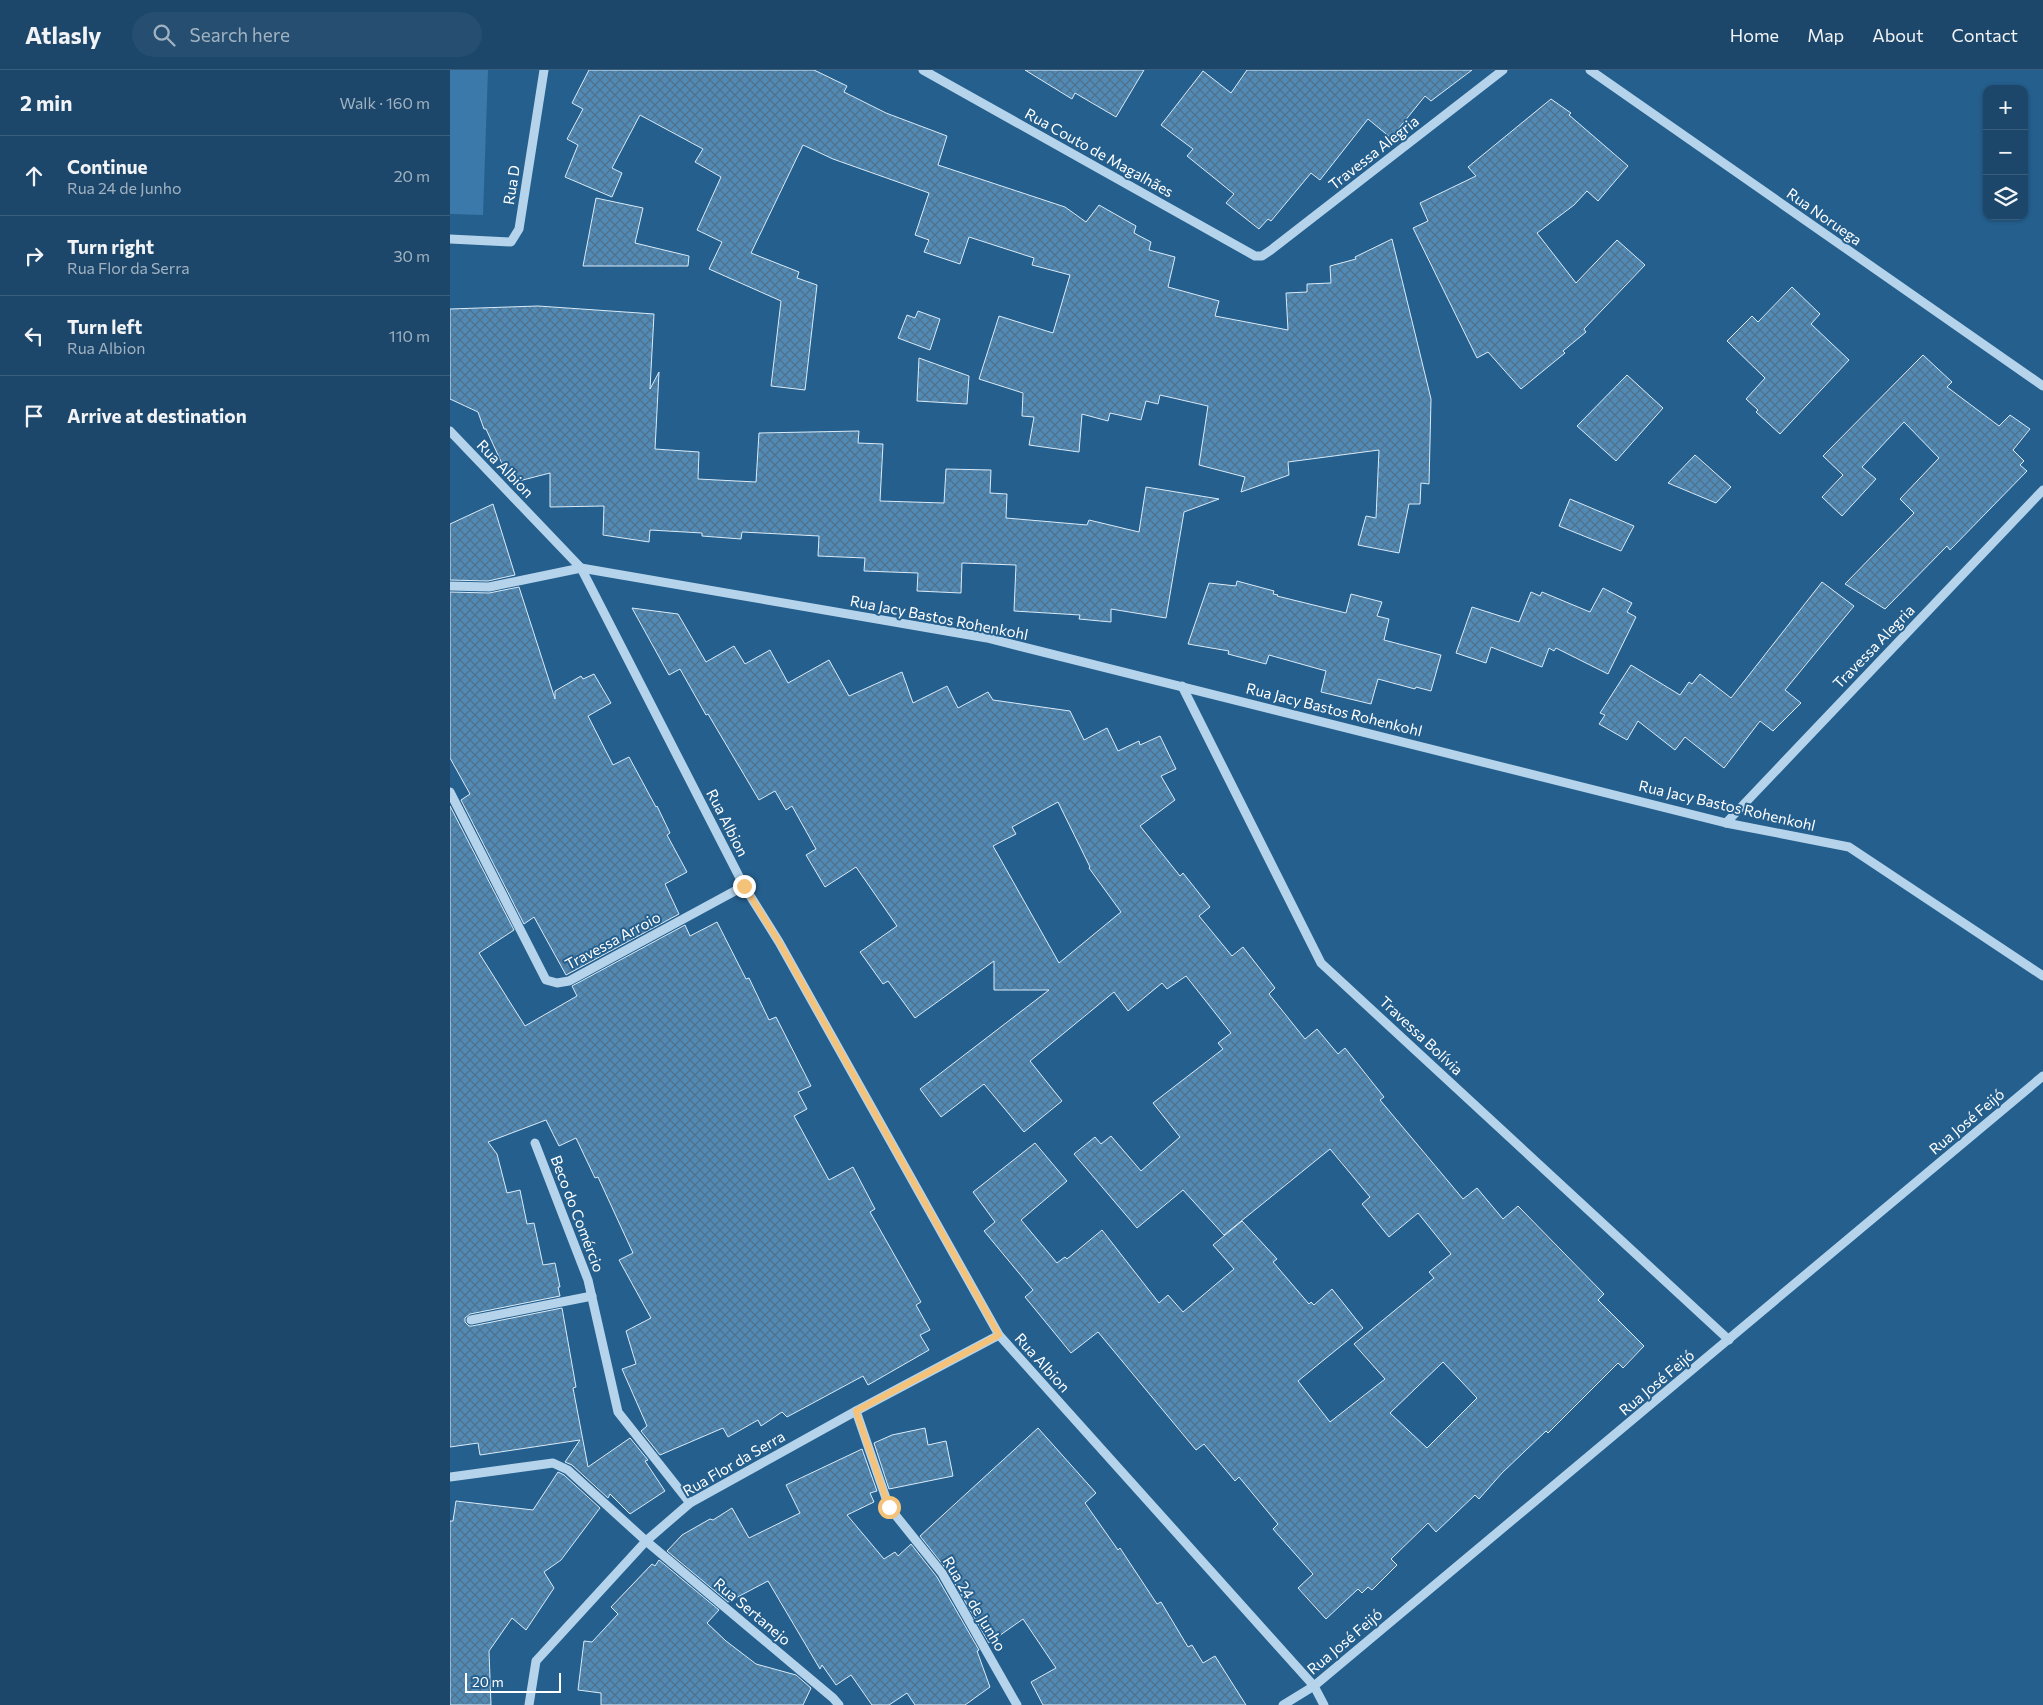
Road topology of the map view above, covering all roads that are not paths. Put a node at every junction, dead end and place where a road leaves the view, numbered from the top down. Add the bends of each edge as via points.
1 (544, 70) edge
2 (923, 70) edge
3 (1503, 70) edge
4 (1590, 70) edge
5 (450, 239) edge
6 (1262, 256) joint
7 (2043, 386) edge
8 (450, 432) edge
9 (2043, 490) edge
10 (581, 568) junction
11 (450, 586) edge
12 (1182, 686) junction
13 (450, 792) edge
14 (1726, 822) junction
15 (744, 886) junction
16 (2043, 976) edge
17 (2043, 1076) edge
18 (535, 1143) dead end
19 (592, 1296) junction
20 (471, 1320) dead end
21 (999, 1335) junction
22 (1729, 1340) junction
23 (856, 1411) junction
24 (450, 1477) edge
25 (690, 1503) junction
26 (646, 1541) junction
27 (1314, 1686) junction
28 (529, 1705) edge
29 (839, 1705) edge
30 (1017, 1705) edge
31 (1283, 1705) edge
32 (1324, 1705) edge

1 - 5 street, Rua D via 519,229 511,242
2 - 6 street, Rua Couto de Magalhães via 1255,256
3 - 6 street, Travessa Alegria
4 - 7 street, Rua Noruega
8 - 10 street, Rua Albion
9 - 14 street, Travessa Alegria
10 - 11 street via 489,587
10 - 12 street, Rua Jacy Bastos Rohenkohl via 987,638
10 - 15 street, Rua Albion
12 - 14 street, Rua Jacy Bastos Rohenkohl
12 - 22 street, Travessa Bolívia via 1322,963
13 - 15 street, Travessa Arroio via 546,980 557,983 569,981
14 - 16 street, Rua Jacy Bastos Rohenkohl via 1848,847
15 - 21 street, Rua Albion via 779,942
17 - 22 street, Rua José Feijó
18 - 19 street, Beco do Comércio
19 - 20 street, Beco do Comércio
19 - 25 street, Beco do Comércio via 618,1412
21 - 23 street, Rua Flor da Serra
21 - 27 street, Rua Albion
22 - 27 street, Rua José Feijó
23 - 25 street, Rua Flor da Serra
23 - 30 street, Rua 24 de Junho via 889,1507 942,1573
24 - 26 street, Rua Sertanejo via 553,1463 568,1470
25 - 26 street, Rua Flor da Serra
26 - 28 street, Rua Flor da Serra via 536,1661
26 - 29 street, Rua Sertanejo
27 - 31 street, Rua José Feijó
27 - 32 street, Rua Albion

